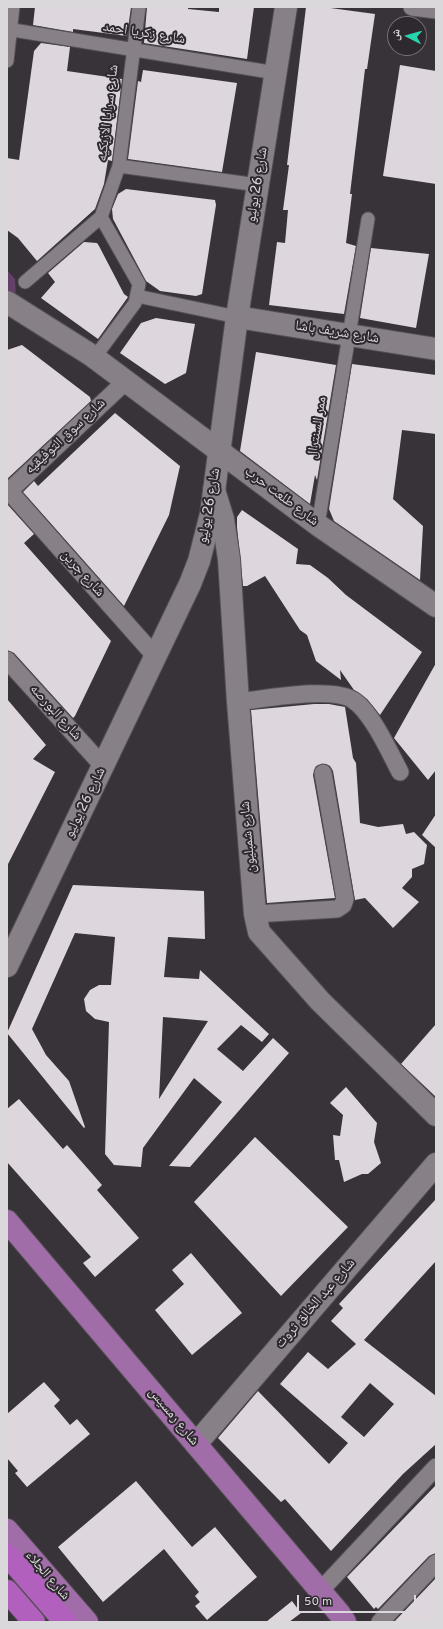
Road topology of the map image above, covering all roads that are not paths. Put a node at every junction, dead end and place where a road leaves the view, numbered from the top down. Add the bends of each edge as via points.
1 (13, 7) edge
2 (139, 7) edge
3 (286, 7) edge
4 (412, 7) edge
5 (436, 10) edge
6 (9, 29) edge
7 (132, 48) junction
8 (7, 61) edge
9 (276, 73) junction
10 (120, 166) junction
11 (258, 185) junction
12 (101, 217) junction
13 (368, 219) dead end
14 (25, 282) dead end
15 (137, 296) junction
16 (7, 302) edge
17 (237, 317) junction
18 (349, 335) junction
19 (436, 349) edge
20 (95, 358) junction
21 (126, 381) junction
22 (219, 451) junction
23 (214, 490) junction
24 (8, 492) edge
25 (318, 525) junction
26 (436, 606) edge
27 (156, 657) junction
28 (7, 660) edge
29 (238, 702) junction
30 (104, 767) junction
31 (400, 772) dead end
32 (323, 773) dead end
33 (255, 914) junction
34 (9, 957) edge
35 (436, 1114) edge
36 (436, 1164) edge
37 (7, 1221) edge
38 (196, 1444) junction
39 (434, 1474) edge
40 (7, 1530) edge
41 (7, 1555) edge
42 (436, 1563) edge
43 (7, 1591) edge
44 (320, 1591) junction
45 (345, 1619) edge
46 (34, 1622) edge
47 (66, 1622) edge
48 (87, 1622) edge
49 (380, 1622) edge

1 - 6 street
2 - 7 street, شارع سرايا الازبكيه
3 - 9 street, شارع 26 يوليو
4 - 5 street
6 - 7 street, شارع زكريا احمد
6 - 8 street
7 - 9 street, شارع زكريا احمد
7 - 10 street, شارع سرايا الازبكيه
9 - 11 street, شارع 26 يوليو
10 - 11 street
10 - 12 street, شارع سرايا الازبكيه
11 - 17 street, شارع 26 يوليو
12 - 14 street, شارع سرايا الازبكيه
12 - 15 street via 139,284
13 - 18 street, ممر السنترال
15 - 17 street
15 - 20 street via 135,303
16 - 20 street, شارع طلعت حرب
17 - 18 street, شارع شريف باشا
17 - 22 street, شارع 26 يوليو
18 - 19 street, شارع شريف باشا
18 - 25 street, ممر السنترال
20 - 21 street, شارع طلعت حرب
21 - 22 street, شارع طلعت حرب
21 - 24 street, شارع سوق التوفيقيه
22 - 23 street, شارع 26 يوليو
22 - 25 street, شارع طلعت حرب
23 - 27 street, شارع 26 يوليو via 199,561
23 - 29 street, شارع شمبليون via 228,547
24 - 27 street, شارع جرين
25 - 26 street, شارع طلعت حرب
27 - 30 street, شارع 26 يوليو
28 - 30 street, شارع البورصه
29 - 31 street via 321,694 337,694 354,700 373,722
29 - 33 street, شارع شمبليون
30 - 34 street, شارع 26 يوليو
32 - 33 street via 343,905 337,909
33 - 35 street, شارع شمبليون via 259,932 320,1001
36 - 38 street, شارع عبد الخالق ثروت
37 - 38 main road, شارع رمسيس
38 - 44 main road, شارع رمسيس
39 - 44 street
40 - 48 main road, شارع الجلاء
41 - 47 highway
42 - 49 street
43 - 46 highway
44 - 45 main road, شارع رمسيس

